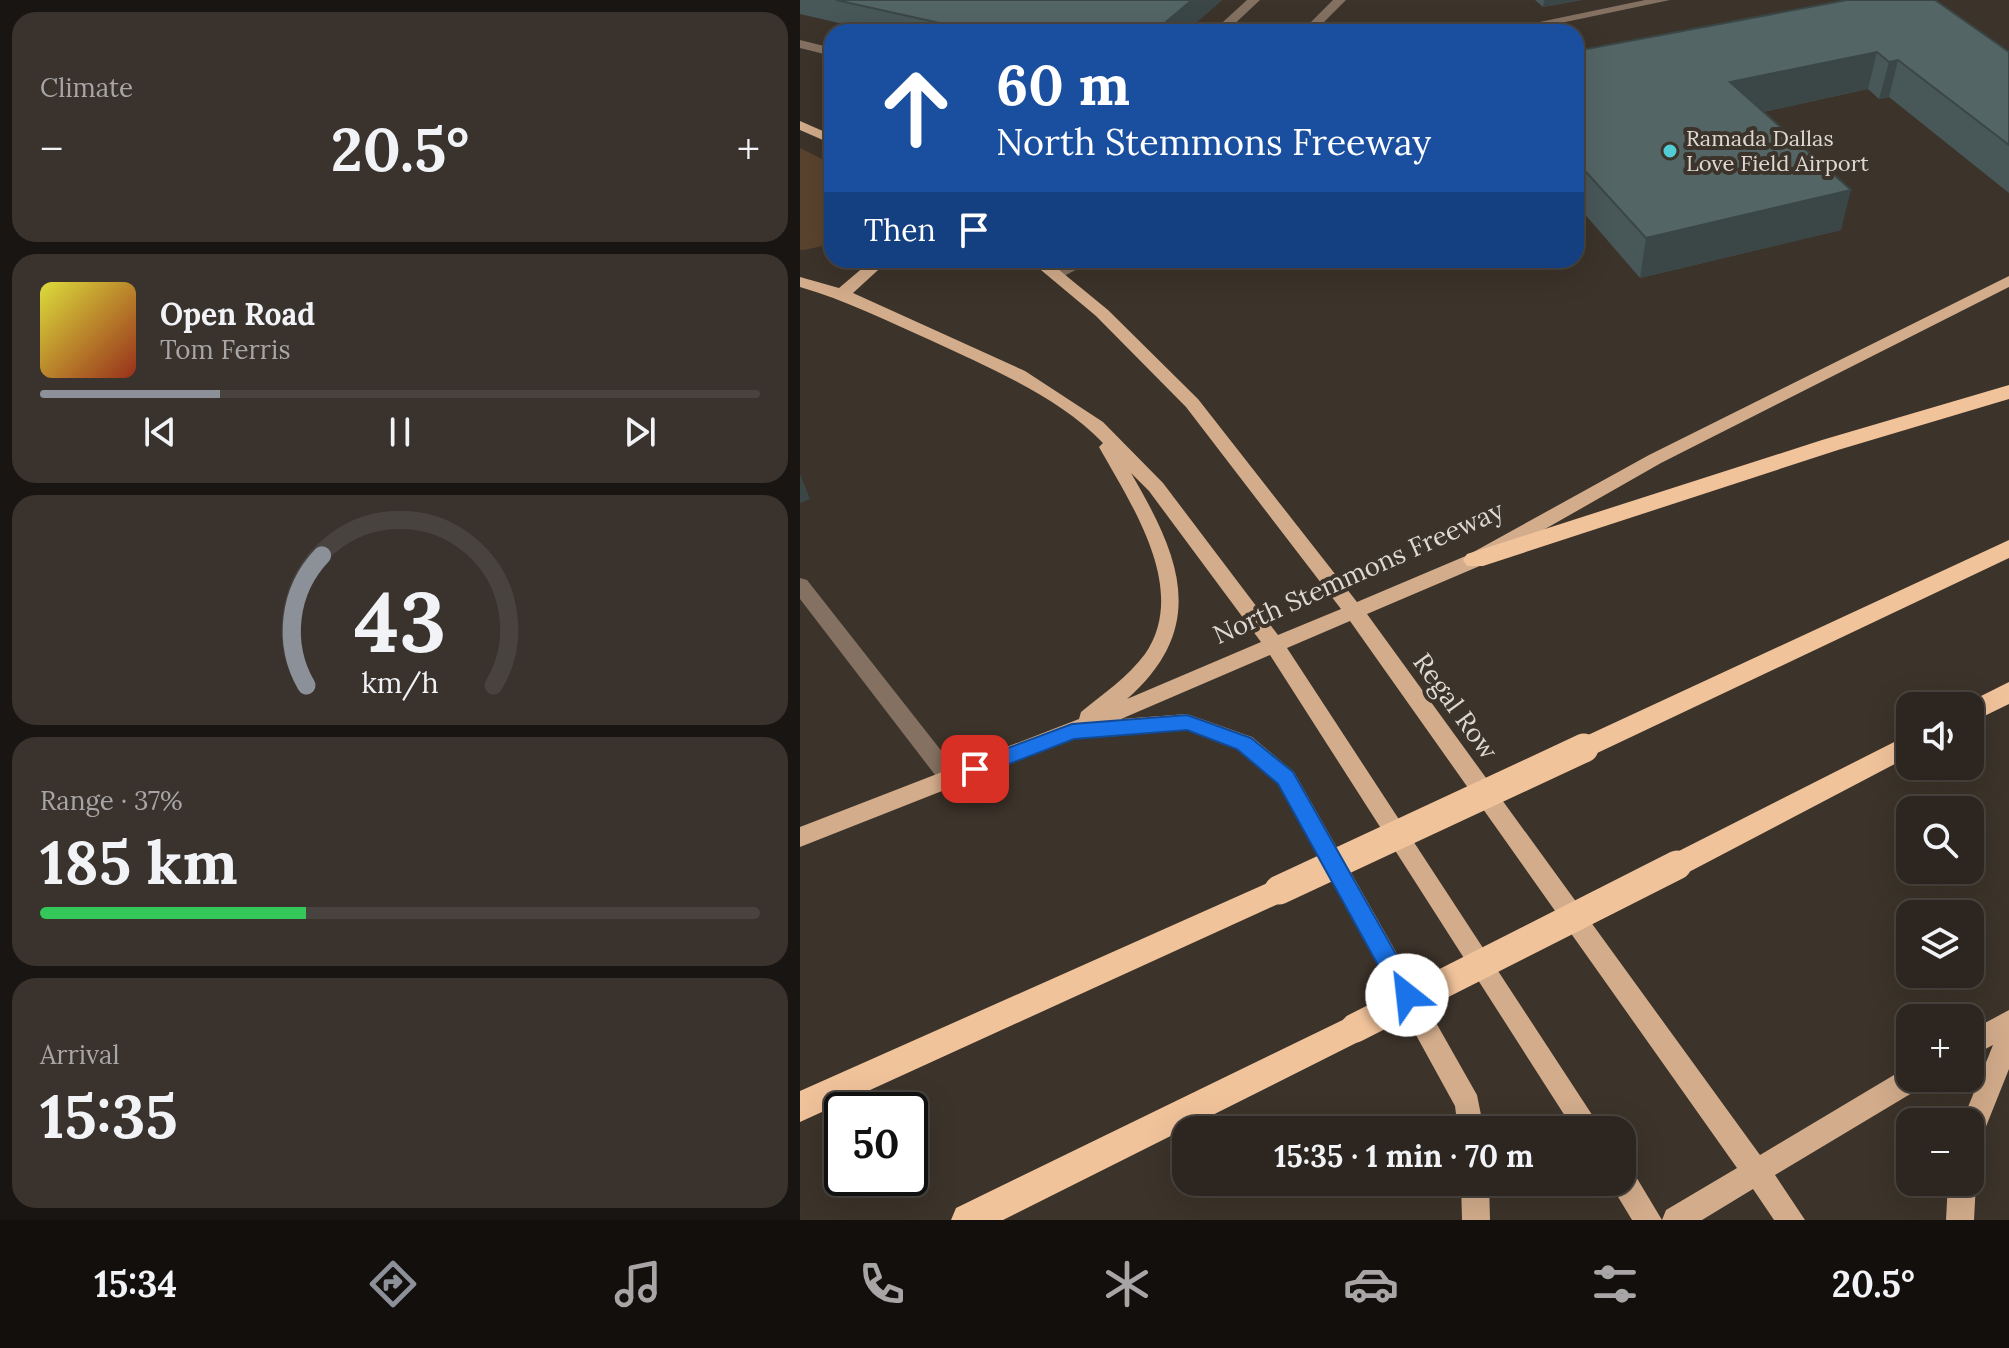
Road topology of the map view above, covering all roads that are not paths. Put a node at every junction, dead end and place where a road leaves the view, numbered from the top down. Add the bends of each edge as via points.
1 (1254, 0) edge
2 (1340, 0) edge
3 (1664, 0) edge
4 (1227, 24) edge
5 (1315, 24) edge
6 (1540, 24) edge
7 (800, 44) edge
8 (824, 50) edge
9 (800, 125) edge
10 (824, 136) edge
11 (872, 268) edge
12 (1047, 268) edge
13 (2009, 281) edge
14 (800, 282) edge
15 (842, 294) junction
16 (2009, 392) edge
17 (1097, 426) junction
18 (2009, 548) edge
19 (1475, 560) junction
20 (800, 585) edge
21 (1353, 614) junction
22 (1275, 646) junction
23 (2009, 692) edge
24 (1984, 705) edge
25 (1072, 731) junction
26 (1896, 751) edge
27 (950, 778) junction
28 (800, 837) edge
29 (2009, 1022) edge
30 (1984, 1037) edge
31 (2009, 1037) edge
32 (1896, 1088) edge
33 (800, 1107) edge
34 (1981, 1108) edge
35 (1469, 1116) edge
36 (1580, 1116) edge
37 (1753, 1171) junction
38 (1475, 1196) edge
39 (1632, 1196) edge
40 (1961, 1196) edge
41 (968, 1220) edge
42 (1476, 1220) edge
43 (1648, 1220) edge
44 (1676, 1220) edge
45 (1791, 1220) edge
46 (1960, 1220) edge

1 - 4 lane
2 - 5 lane
3 - 6 lane
7 - 8 lane
9 - 10 main road
11 - 15 main road
12 - 21 main road, Regal Row via 1102,313 1192,403
13 - 19 main road, North Stemmons Freeway via 1655,459
14 - 15 main road
15 - 17 main road via 1019,375
16 - 19 highway
17 - 22 main road via 1156,487
17 - 25 main road via 1159,539 1168,580 1168,617 1159,649 1131,682
18 - 33 highway, bridge via 1279,890
19 - 21 main road, North Stemmons Freeway
20 - 27 lane
21 - 22 main road, North Stemmons Freeway
21 - 37 main road, Regal Row
22 - 25 main road, North Stemmons Freeway
22 - 36 main road
23 - 24 highway
25 - 27 main road, North Stemmons Freeway
25 - 35 main road via 1187,722 1244,743 1286,778 1468,1104
26 - 41 highway, bridge
27 - 28 main road, North Stemmons Freeway
29 - 30 main road
31 - 34 main road
32 - 37 main road
37 - 44 main road
37 - 45 main road, Regal Row
38 - 42 main road
39 - 43 main road
40 - 46 main road

